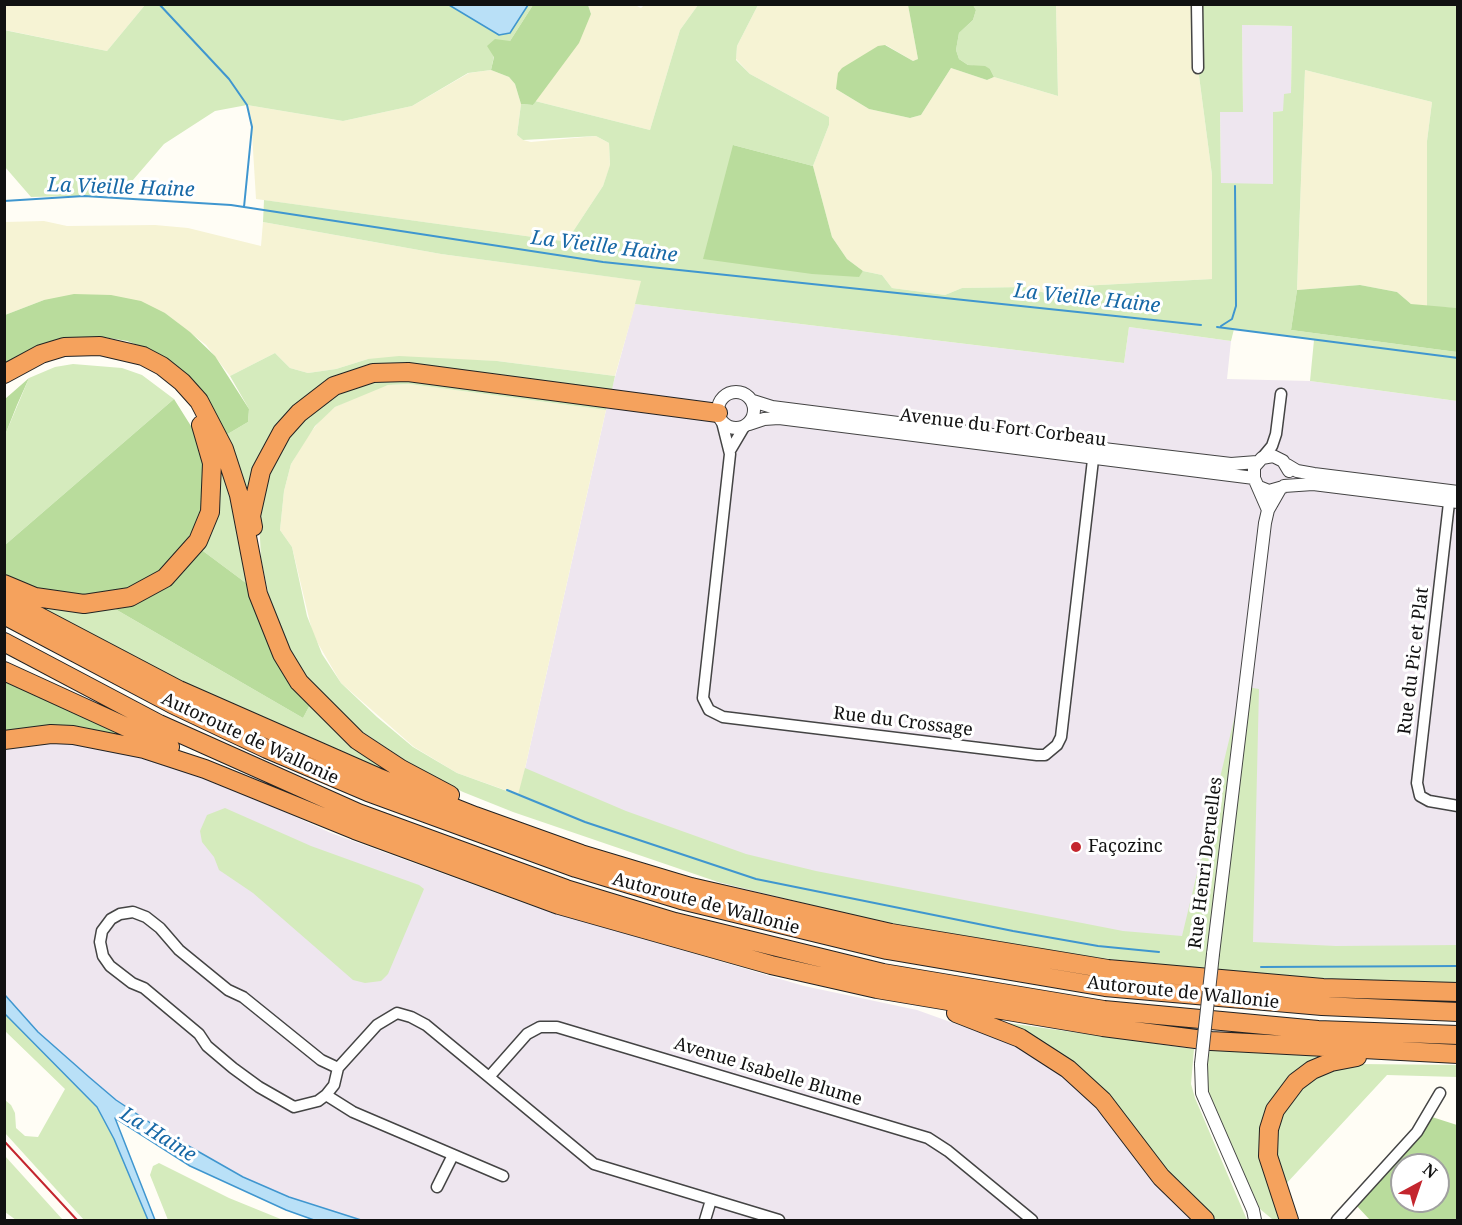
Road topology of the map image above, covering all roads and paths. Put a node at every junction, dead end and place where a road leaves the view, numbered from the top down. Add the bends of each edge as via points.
1 (1197, 4) edge
2 (1198, 68) dead end
3 (4, 374) edge
4 (4, 388) edge
5 (1281, 394) dead end
6 (753, 401) junction
7 (720, 417) junction
8 (746, 426) junction
9 (1276, 434) junction
10 (730, 449) junction
11 (1094, 453) junction
12 (1260, 460) junction
13 (1285, 463) junction
14 (1257, 483) junction
15 (1282, 488) junction
16 (1454, 497) edge
17 (1268, 510) junction
18 (254, 570) junction
19 (4, 584) edge
20 (4, 598) edge
21 (4, 615) edge
22 (4, 642) edge
23 (4, 671) edge
24 (4, 740) edge
25 (256, 788) junction
26 (1458, 806) edge
27 (722, 893) junction
28 (877, 989) junction
29 (1458, 992) edge
30 (1458, 1012) edge
31 (1458, 1035) edge
32 (1454, 1054) edge
33 (338, 1068) junction
34 (489, 1077) junction
35 (1440, 1093) dead end
36 (326, 1095) junction
37 (453, 1155) junction
38 (503, 1176) dead end
39 (437, 1187) dead end
40 (711, 1200) junction
41 (1254, 1216) edge
42 (705, 1221) edge
43 (778, 1221) edge
44 (1032, 1221) edge
45 (1205, 1221) edge
46 (1262, 1221) edge
47 (1289, 1221) edge
48 (1337, 1221) edge

1 - 2 street
3 - 18 highway via 41,354 80,345 120,349 162,366 199,401 224,448 239,495
4 - 19 highway via 38,365 76,356 125,360 144,367 163,378 192,408 210,447 213,482 210,512 198,541 178,566 148,589 110,602 84,604 35,597
5 - 9 street
6 - 7 street via 745,393 733,392 720,401
6 - 8 street via 755,413
6 - 11 street, Avenue du Fort Corbeau via 772,407
7 - 8 street via 732,428
7 - 10 street
7 - 18 highway via 408,372 355,377 334,386 299,413 270,451 251,516 257,554
8 - 10 street
8 - 11 street, Avenue du Fort Corbeau via 779,418
9 - 12 street
9 - 13 street
10 - 11 street, Rue du Crossage via 703,698 709,710 723,717 1037,755 1057,745 1060,737
11 - 12 street, Avenue du Fort Corbeau via 1230,464
11 - 14 street, Avenue du Fort Corbeau
12 - 13 street via 1273,456
12 - 14 street
13 - 15 street via 1289,476
13 - 16 street via 1298,471
14 - 15 street via 1269,491
14 - 17 street, Rue Henri Deruelles
15 - 16 street via 1313,484
15 - 17 street, Rue Henri Deruelles
16 - 26 street, Rue du Pic et Plat via 1417,783 1420,796
17 - 41 street, Rue Henri Deruelles, bridge via 1201,1064 1202,1093
18 - 27 highway via 267,620 299,682 336,721 373,751 426,783 483,808
20 - 27 highway via 179,690 377,777 581,854 691,888
21 - 30 highway, Autoroute de Wallonie via 172,704 368,792 576,868 681,900 887,950 1105,987 1322,1006
22 - 31 highway, Autoroute de Wallonie via 159,724 358,813 566,889 675,922 883,973 1104,1010 1318,1030
23 - 25 highway
24 - 25 highway via 51,734 93,737 144,748
25 - 28 highway via 355,830 560,905 748,959
27 - 29 highway via 891,933 1108,969 1323,988
28 - 32 highway via 1211,1041
28 - 45 highway via 990,1025 1058,1061 1103,1101 1161,1177
32 - 47 highway via 1345,1058 1321,1065 1296,1082 1275,1110 1268,1144 1271,1170
33 - 34 street via 377,1025 397,1013 426,1025
33 - 36 street via 334,1085
33 - 36 street via 321,1060 243,997 222,986 146,917 133,912 120,914 102,931 103,956 110,966 144,988 256,1085 294,1107
34 - 40 street via 590,1161
34 - 44 street, Avenue Isabelle Blume via 531,1031 557,1027 928,1138
35 - 48 street via 1417,1132
36 - 37 street via 352,1112
37 - 38 street
37 - 39 street
40 - 42 street
40 - 43 street
41 - 46 street, Rue Henri Deruelles

